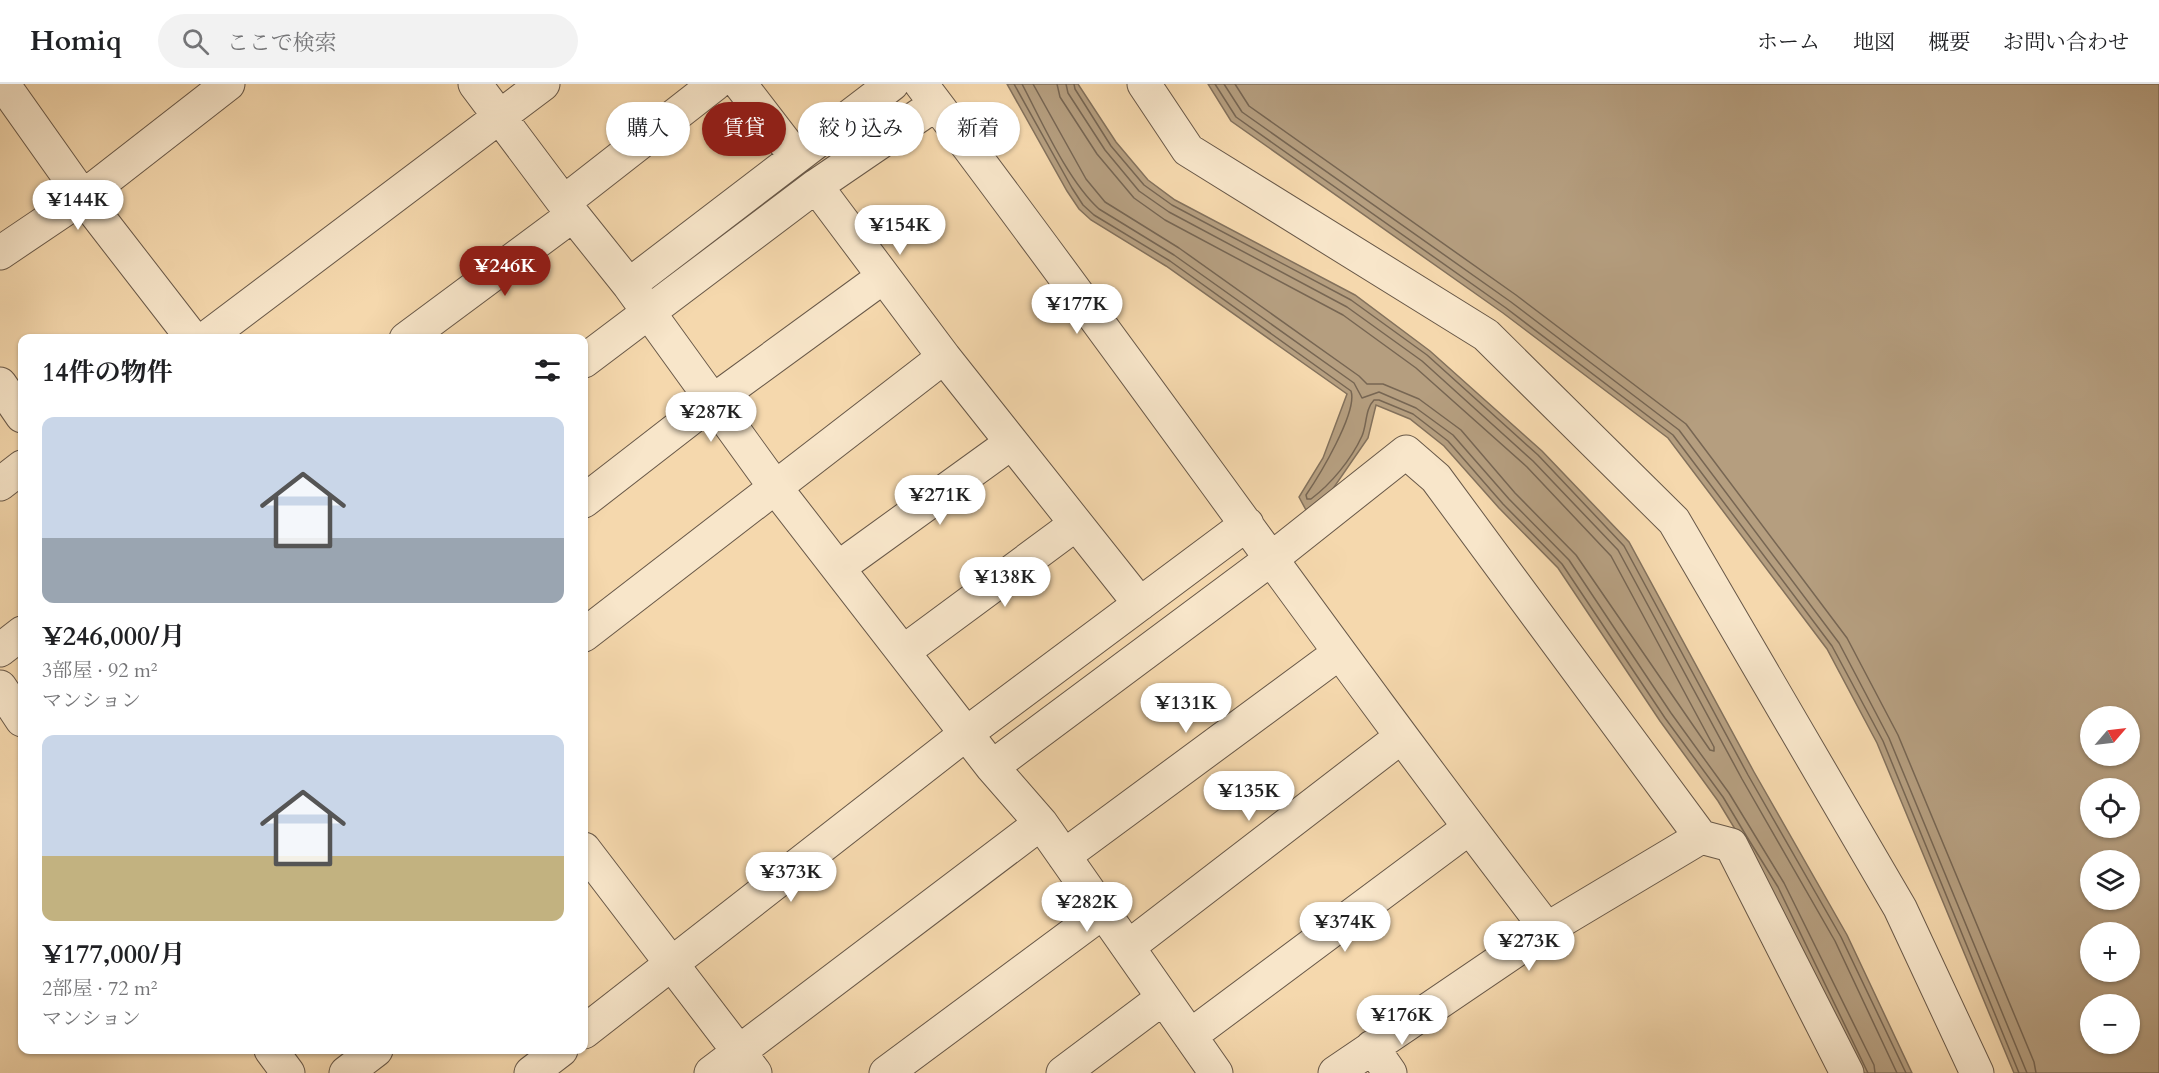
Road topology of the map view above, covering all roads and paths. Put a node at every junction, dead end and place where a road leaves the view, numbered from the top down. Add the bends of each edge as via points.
1 (228, 84) edge
2 (476, 84) edge
3 (543, 84) edge
4 (715, 84) edge
5 (740, 84) edge
6 (892, 84) edge
7 (1144, 84) edge
8 (8, 90) edge
9 (928, 94) edge
10 (500, 116) junction
11 (796, 157) junction
12 (816, 186) junction
13 (83, 196) junction
14 (568, 208) junction
15 (0, 253) edge
16 (883, 277) junction
17 (629, 285) junction
18 (649, 312) junction
19 (189, 334) edge
20 (213, 334) edge
21 (412, 334) edge
22 (944, 357) junction
23 (588, 358) edge
24 (0, 384) edge
25 (713, 401) junction
26 (18, 410) edge
27 (1011, 443) junction
28 (18, 470) edge
29 (0, 484) edge
30 (775, 488) junction
31 (588, 498) edge
32 (1076, 524) junction
33 (1247, 524) junction
34 (1270, 559) junction
35 (838, 568) junction
36 (1140, 604) junction
37 (588, 632) edge
38 (18, 636) edge
39 (0, 650) edge
40 (903, 652) junction
41 (1339, 653) junction
42 (0, 687) edge
43 (18, 714) edge
44 (967, 733) junction
45 (1401, 737) junction
46 (993, 767) junction
47 (1041, 823) junction
48 (1469, 828) junction
49 (1701, 837) junction
50 (1064, 856) junction
51 (588, 863) edge
52 (594, 885) edge
53 (1103, 912) junction
54 (1547, 929) junction
55 (1128, 947) junction
56 (672, 964) junction
57 (1163, 998) junction
58 (588, 1029) edge
59 (1190, 1036) junction
60 (274, 1054) edge
61 (371, 1054) edge
62 (556, 1054) edge
63 (1381, 1060) edge
64 (747, 1063) edge
65 (288, 1073) edge
66 (346, 1073) edge
67 (531, 1073) edge
68 (711, 1073) edge
69 (886, 1073) edge
70 (1063, 1073) edge
71 (1216, 1073) edge
72 (1335, 1073) edge
73 (1847, 1073) edge
74 (1977, 1073) edge

1 - 13 street
2 - 10 street
3 - 10 street
4 - 14 street
5 - 11 street
6 - 11 street
7 - 74 street via 1188,150 1485,335 1674,521 1900,908
8 - 13 street
9 - 12 street
9 - 33 street
10 - 14 street
10 - 20 street
11 - 17 street
12 - 16 street
12 - 18 street
13 - 15 street
13 - 19 street
14 - 17 street
14 - 21 street
16 - 22 street
16 - 25 street
17 - 18 street
18 - 23 street
18 - 25 street
22 - 27 street
22 - 30 street
24 - 26 street
25 - 30 street
25 - 31 street
27 - 32 street
27 - 35 street
28 - 29 street
30 - 35 street
30 - 37 street
32 - 36 street
32 - 40 street
33 - 34 street
33 - 36 street
34 - 41 street
34 - 46 street
34 - 49 street via 1406,452 1436,478
35 - 40 street
36 - 44 street
38 - 39 street
40 - 44 street
41 - 45 street
41 - 50 street
42 - 43 street
44 - 46 street
44 - 56 street
45 - 48 street
45 - 55 street
46 - 47 street
47 - 50 street
47 - 64 street
48 - 54 street
48 - 59 street
49 - 54 street
49 - 73 street via 1731,845
50 - 53 street
51 - 52 street
52 - 56 street
53 - 55 street
53 - 69 street
54 - 63 street
55 - 57 street
56 - 58 street
56 - 64 street
57 - 59 street
57 - 70 street
59 - 71 street
60 - 65 street
61 - 66 street
62 - 67 street
63 - 72 street
64 - 68 street

